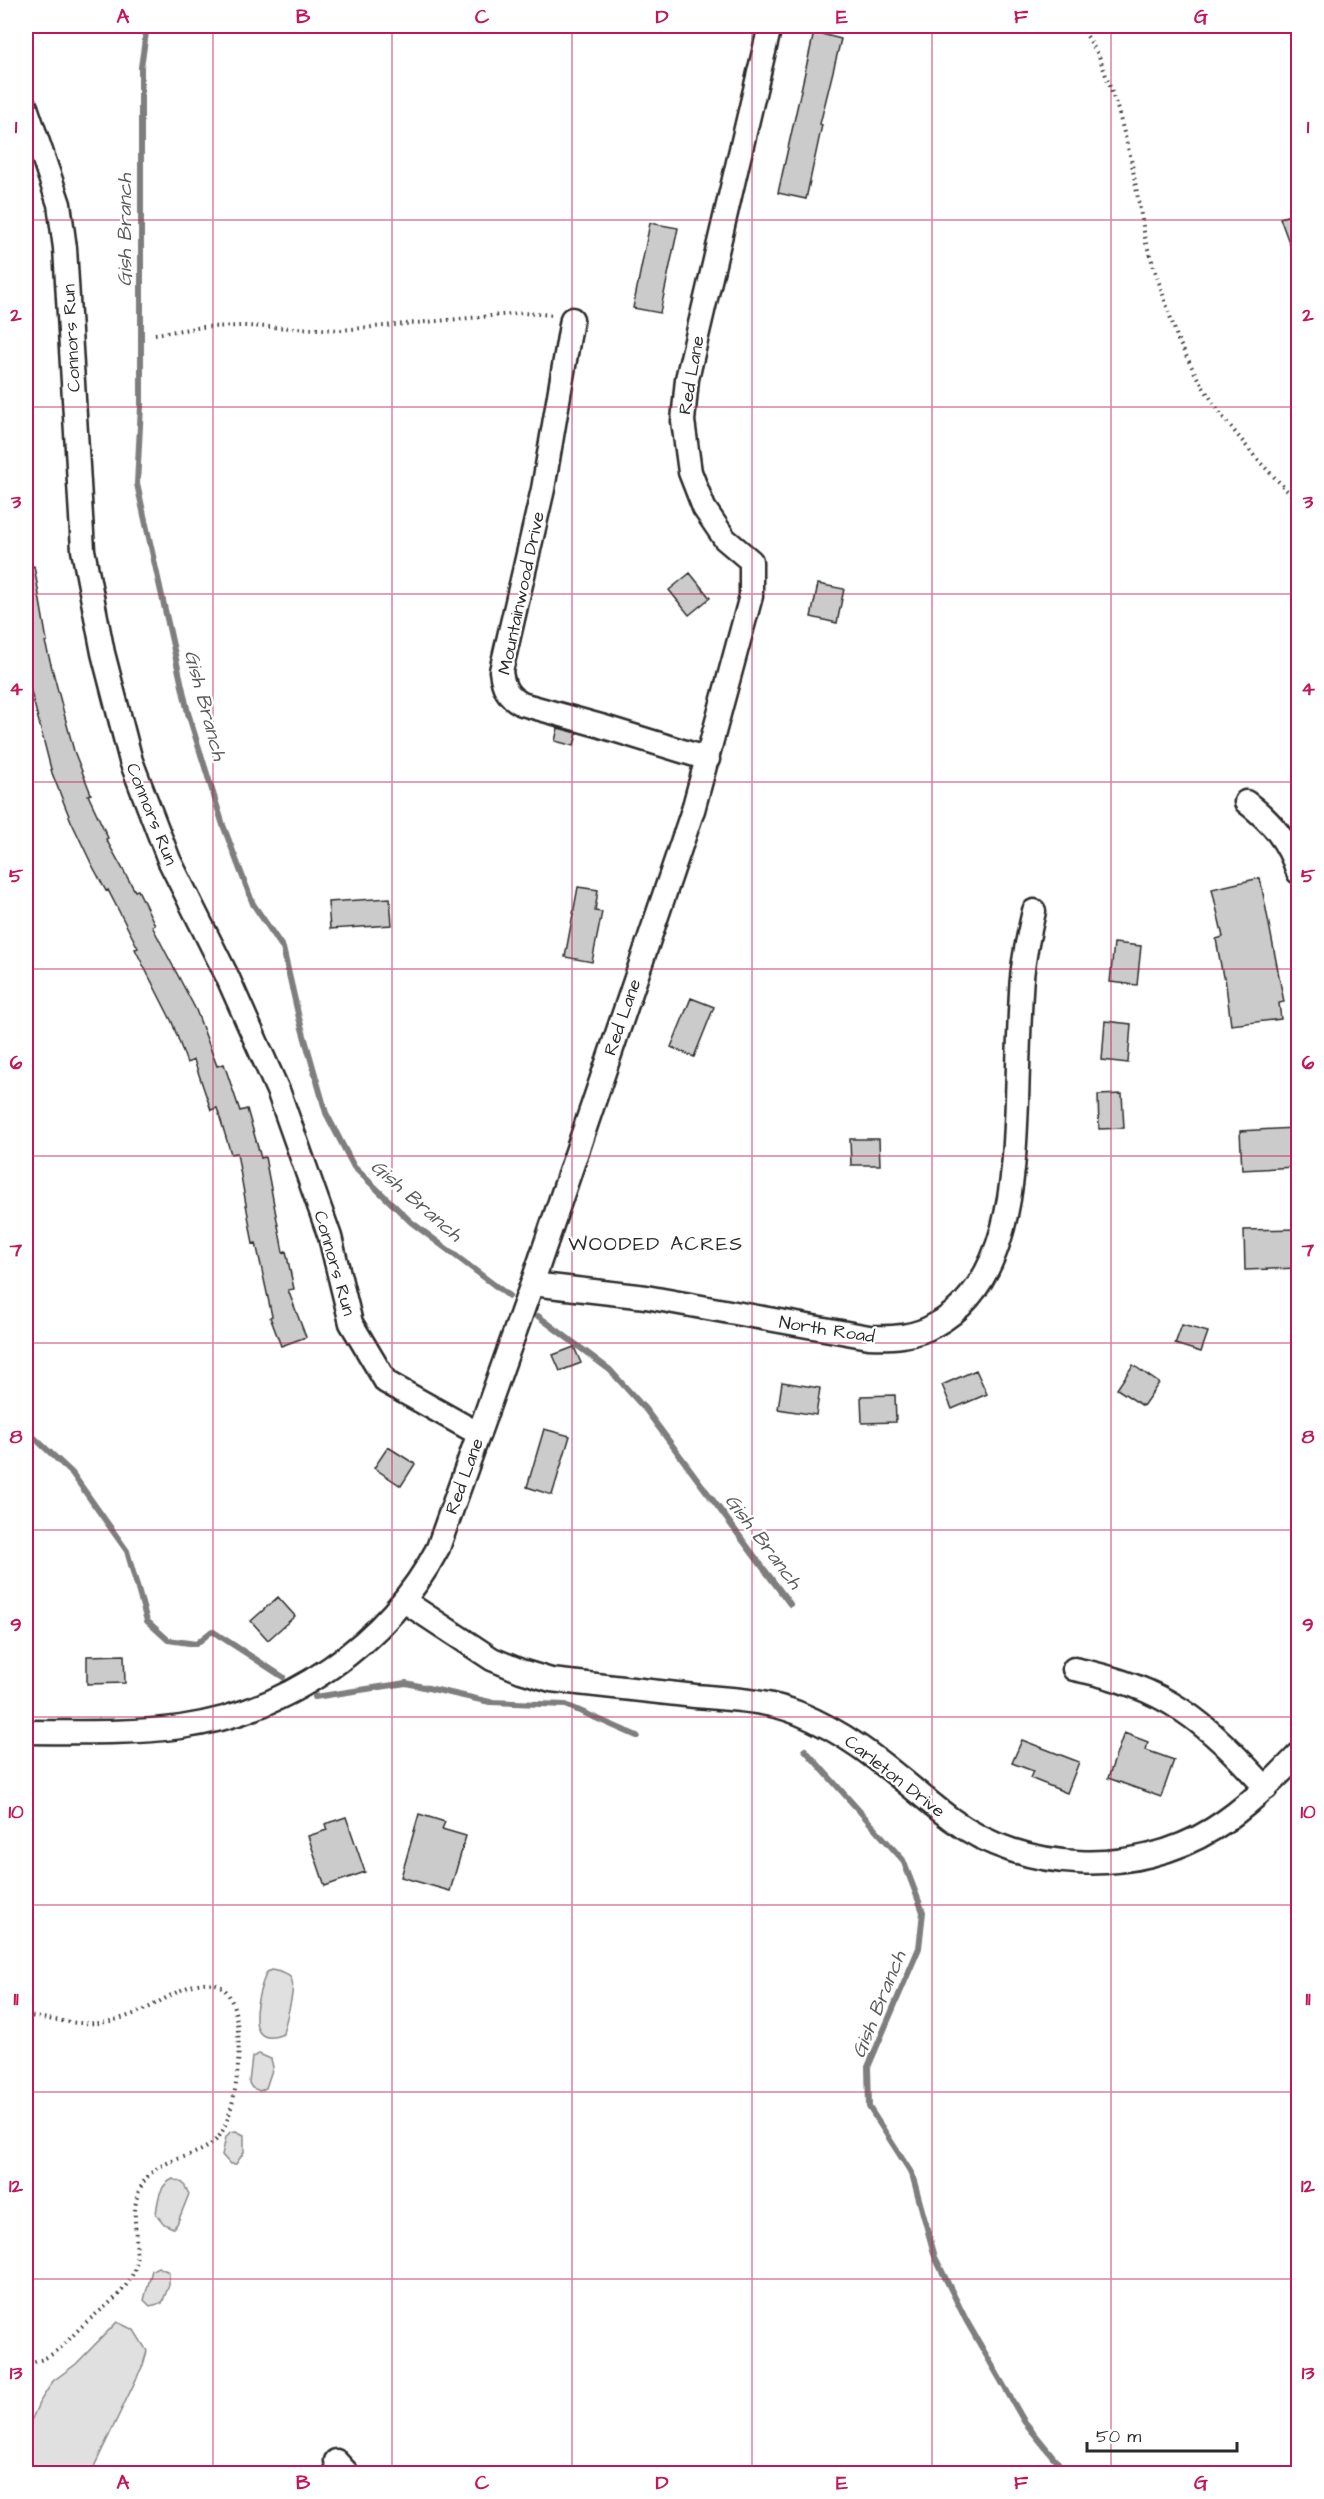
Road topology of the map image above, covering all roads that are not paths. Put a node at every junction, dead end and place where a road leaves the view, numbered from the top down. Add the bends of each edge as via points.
1 (770, 26) edge
2 (26, 107) edge
3 (572, 319) road end
4 (708, 759) junction
5 (1246, 802) dead end
6 (1299, 872) edge
7 (1034, 911) dead end
8 (532, 1284) junction
9 (479, 1434) junction
10 (404, 1601) junction
11 (1074, 1669) dead end
12 (26, 1732) edge
13 (1299, 1755) edge
14 (1266, 1788) junction

1 - 4 street, Red Lane via 687,379 683,421 690,472 704,508 725,539 751,561 751,596
2 - 9 street, Connors Run via 60,215 83,550 130,761 169,860 227,976 279,1094 330,1237 351,1323 386,1382
3 - 4 street, Mountainwood Drive via 543,489 501,671 502,683 513,699 522,704
4 - 8 street, Red Lane
5 - 6 street via 1278,830
7 - 8 street, North Road via 1021,988 1014,1170 1008,1209 981,1280 952,1315 917,1333 869,1337 646,1297
8 - 9 street, Red Lane
9 - 10 street, Red Lane via 438,1548
10 - 12 street, Red Lane via 335,1665 251,1710 171,1728
10 - 14 street, Carleton Drive via 492,1659 551,1680 760,1703 795,1712 859,1744 952,1820 975,1834 999,1845 1058,1861 1091,1863 1159,1852 1210,1830
11 - 14 street via 1108,1675 1173,1703 1207,1727
13 - 14 street, Carleton Drive

